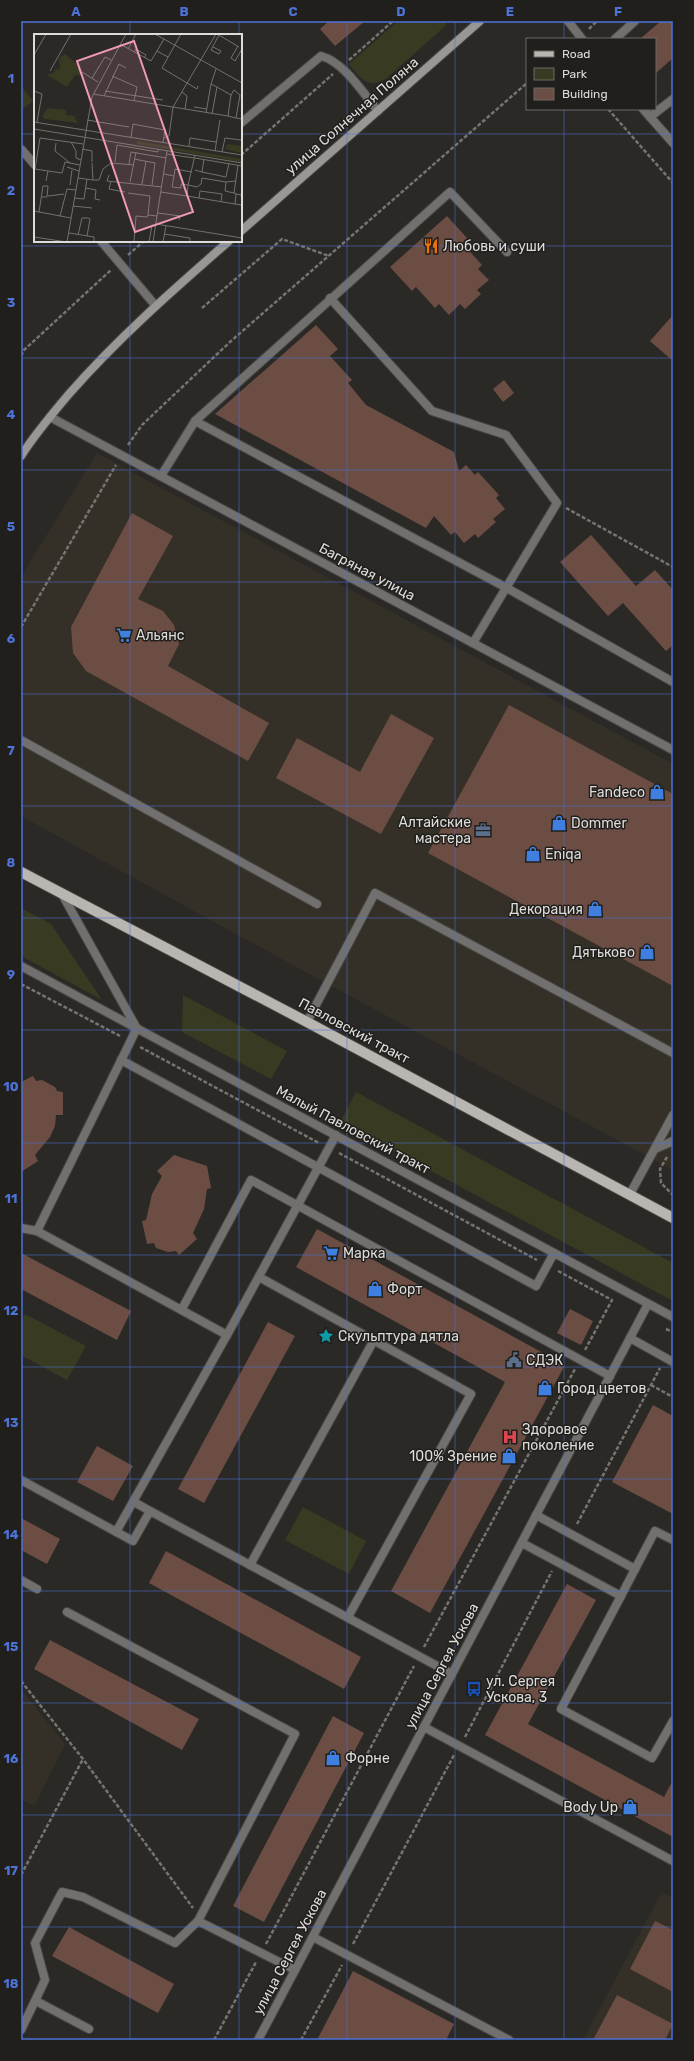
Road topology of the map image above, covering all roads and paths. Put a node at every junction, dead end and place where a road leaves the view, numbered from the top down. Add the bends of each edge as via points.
1 (394, 21) edge
2 (480, 21) edge
3 (568, 21) edge
4 (635, 21) edge
5 (581, 38) edge
6 (616, 38) edge
7 (341, 67) junction
8 (526, 84) edge
9 (673, 99) edge
10 (609, 110) edge
11 (644, 110) edge
12 (378, 111) junction
13 (650, 117) junction
14 (242, 122) edge
15 (673, 143) edge
16 (21, 149) edge
17 (242, 154) edge
18 (34, 164) edge
19 (673, 183) edge
20 (242, 230) edge
21 (103, 242) edge
22 (143, 242) edge
23 (228, 242) edge
24 (507, 252) dead end
25 (329, 256) junction
26 (120, 263) junction
27 (330, 298) junction
28 (155, 305) junction
29 (202, 308) dead end
30 (21, 356) edge
31 (50, 417) junction
32 (195, 421) junction
33 (122, 455) junction
34 (21, 456) edge
35 (161, 476) junction
36 (557, 502) junction
37 (673, 567) edge
38 (505, 587) junction
39 (21, 626) edge
40 (473, 643) junction
41 (673, 682) edge
42 (21, 740) edge
43 (673, 750) edge
44 (21, 872) edge
45 (62, 894) junction
46 (317, 904) dead end
47 (21, 966) edge
48 (21, 984) edge
49 (307, 1022) junction
50 (137, 1028) junction
51 (130, 1042) junction
52 (673, 1053) edge
53 (121, 1060) junction
54 (673, 1115) edge
55 (336, 1135) junction
56 (673, 1141) edge
57 (329, 1148) junction
58 (655, 1149) junction
59 (318, 1168) junction
60 (630, 1194) junction
61 (673, 1195) edge
62 (298, 1206) junction
63 (673, 1218) edge
64 (21, 1228) edge
65 (37, 1231) junction
66 (554, 1253) junction
67 (547, 1266) junction
68 (259, 1277) junction
69 (648, 1304) junction
70 (182, 1310) junction
71 (673, 1317) edge
72 (666, 1328) dead end
73 (673, 1332) edge
74 (228, 1335) junction
75 (630, 1338) junction
76 (374, 1340) junction
77 (580, 1360) junction
78 (673, 1362) edge
79 (610, 1376) junction
80 (651, 1385) dead end
81 (673, 1397) edge
82 (21, 1480) edge
83 (134, 1502) junction
84 (150, 1511) junction
85 (536, 1515) junction
86 (116, 1532) junction
87 (673, 1540) edge
88 (522, 1543) junction
89 (250, 1564) junction
90 (636, 1569) junction
91 (21, 1580) edge
92 (37, 1589) dead end
93 (621, 1596) junction
94 (67, 1612) dead end
95 (348, 1617) junction
96 (419, 1656) junction
97 (452, 1674) junction
98 (21, 1681) edge
99 (673, 1721) edge
100 (424, 1726) junction
101 (459, 1746) junction
102 (83, 1758) junction
103 (673, 1861) edge
104 (21, 1875) edge
105 (198, 1921) junction
106 (313, 1937) junction
107 (261, 1952) junction
108 (347, 1955) junction
109 (295, 1970) junction
110 (36, 2001) junction
111 (89, 2029) dead end
112 (21, 2030) edge
113 (214, 2040) edge
114 (258, 2040) edge
115 (301, 2040) edge
116 (509, 2040) edge

1 - 7 path
2 - 12 street, улица Солнечная Поляна
3 - 5 street
4 - 6 street
7 - 12 street
7 - 14 street via 331,59 321,56
7 - 17 path
8 - 25 path
9 - 13 street
10 - 19 path
11 - 13 street
12 - 20 street, улица Солнечная Поляна
13 - 15 street
16 - 18 street
21 - 26 street
22 - 26 path
23 - 28 street
24 - 27 street via 450,192
25 - 29 path via 282,239
25 - 33 path via 231,341 142,425
26 - 28 street
26 - 30 path via 24,350
27 - 32 street
27 - 36 street via 432,411 506,435
28 - 31 street via 85,376
31 - 33 street, Багряная улица
31 - 34 street
32 - 35 street
32 - 38 street
33 - 35 street, Багряная улица
33 - 39 path
35 - 40 street, Багряная улица
36 - 37 path
36 - 38 street
38 - 40 street
38 - 41 street
40 - 43 street, Багряная улица
42 - 46 street
44 - 45 main road, Павловский тракт
45 - 49 main road, Павловский тракт
45 - 50 street
47 - 50 street, Малый Павловский тракт
48 - 51 path
49 - 52 street via 374,893
49 - 60 main road, Павловский тракт
50 - 51 street
50 - 55 street, Малый Павловский тракт
51 - 53 street
51 - 57 path
53 - 59 street
53 - 65 street
54 - 58 street
55 - 57 street
55 - 66 street, Малый Павловский тракт
56 - 58 street
57 - 59 street
57 - 67 path
58 - 60 street
58 - 61 path via 667,1156 660,1169 660,1183
59 - 62 street
59 - 67 street via 536,1286
60 - 63 main road, Павловский тракт
62 - 68 street
62 - 70 street via 251,1180
62 - 77 street
64 - 65 street
65 - 70 street
66 - 67 street
66 - 69 street, Малый Павловский тракт
67 - 77 path via 612,1300
68 - 74 street
68 - 76 street
69 - 71 street, Малый Павловский тракт
69 - 75 street, улица Сергея Ускова
70 - 74 street
72 - 73 path
74 - 83 street
75 - 78 street
75 - 79 street, улица Сергея Ускова
76 - 89 street
76 - 95 street via 471,1394
77 - 79 street
77 - 96 path
79 - 85 street, улица Сергея Ускова
80 - 81 path
82 - 86 street
83 - 84 street
83 - 86 street
84 - 86 street via 133,1541
84 - 89 street
85 - 88 street, улица Сергея Ускова
85 - 90 street
87 - 90 street via 656,1531
88 - 93 street
88 - 97 street, улица Сергея Ускова
89 - 95 street
90 - 93 street
91 - 92 street
93 - 99 street via 561,1709 652,1758
94 - 105 street via 295,1734
95 - 96 street
96 - 97 street
96 - 107 path
97 - 100 street, улица Сергея Ускова
98 - 102 path
100 - 101 street
100 - 106 street, улица Сергея Ускова
101 - 103 street
101 - 108 path
102 - 104 path
102 - 105 path via 192,1906
105 - 107 street
105 - 110 street via 175,1943 83,1897 62,1892 35,1943 45,1980
106 - 108 street
106 - 109 street, улица Сергея Ускова
107 - 109 street
107 - 113 path
108 - 115 path
108 - 116 street
109 - 114 street, улица Сергея Ускова
110 - 111 street
110 - 112 street

